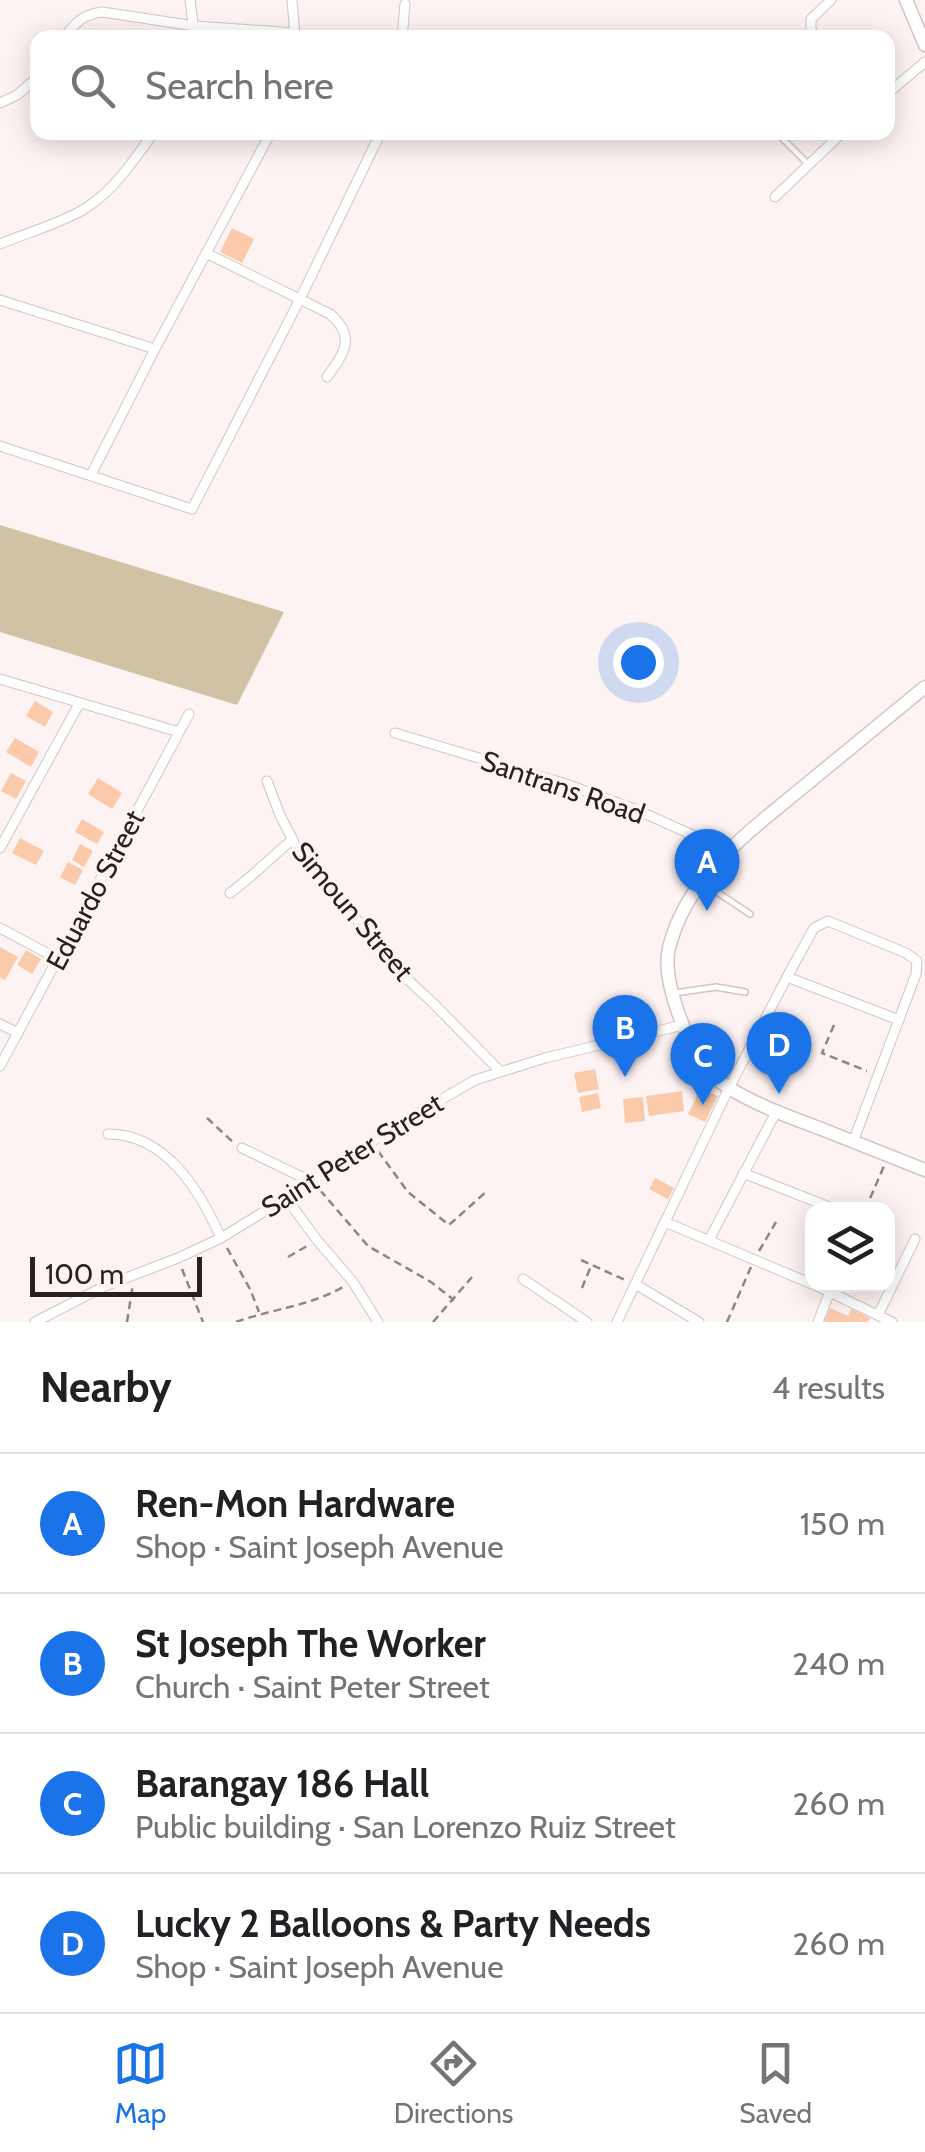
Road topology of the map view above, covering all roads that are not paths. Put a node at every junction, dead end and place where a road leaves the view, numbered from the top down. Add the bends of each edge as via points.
1 (190, 0) edge
2 (292, 0) edge
3 (832, 0) edge
4 (906, 0) edge
5 (405, 4) dead end
6 (194, 26) junction
7 (70, 30) edge
8 (194, 30) edge
9 (239, 30) edge
10 (295, 30) edge
11 (403, 30) edge
12 (811, 30) edge
13 (925, 44) edge
14 (925, 62) edge
15 (30, 84) edge
16 (895, 87) edge
17 (0, 103) edge
18 (148, 140) edge
19 (267, 140) edge
20 (377, 140) edge
21 (784, 140) edge
22 (835, 140) edge
23 (809, 165) junction
24 (776, 197) dead end
25 (0, 244) edge
26 (206, 254) junction
27 (300, 299) junction
28 (0, 300) edge
29 (155, 349) junction
30 (327, 377) dead end
31 (0, 446) edge
32 (90, 475) junction
33 (0, 679) edge
34 (925, 687) edge
35 (79, 704) junction
36 (189, 714) dead end
37 (179, 732) junction
38 (395, 733) dead end
39 (267, 782) dead end
40 (292, 840) junction
41 (0, 848) edge
42 (728, 850) junction
43 (702, 882) junction
44 (230, 894) dead end
45 (750, 914) dead end
46 (0, 928) edge
47 (58, 959) junction
48 (787, 977) junction
49 (744, 992) dead end
50 (672, 993) junction
51 (899, 1020) junction
52 (0, 1024) edge
53 (683, 1025) junction
54 (18, 1033) junction
55 (0, 1066) edge
56 (500, 1071) junction
57 (729, 1088) junction
58 (776, 1112) junction
59 (108, 1134) dead end
60 (853, 1142) junction
61 (242, 1148) road end
62 (925, 1170) edge
63 (744, 1173) junction
64 (312, 1182) junction
65 (286, 1198) junction
66 (817, 1202) edge
67 (665, 1222) junction
68 (221, 1238) junction
69 (914, 1239) dead end
70 (709, 1240) junction
71 (523, 1278) dead end
72 (805, 1281) edge
73 (636, 1284) junction
74 (830, 1292) edge
75 (839, 1292) edge
76 (566, 1310) junction
77 (878, 1315) junction
78 (35, 1322) edge
79 (378, 1322) edge
80 (558, 1322) edge
81 (588, 1322) edge
82 (618, 1322) edge
83 (700, 1322) edge
84 (818, 1322) edge
85 (892, 1322) edge

1 - 6 street
2 - 10 street
3 - 12 street via 811,19
4 - 13 main road
5 - 11 street
6 - 7 street via 102,12 90,13
6 - 8 street
6 - 9 street
14 - 16 street
15 - 17 street
18 - 25 street via 90,206
19 - 26 street
20 - 27 street
21 - 23 lane
22 - 23 street
23 - 24 street
26 - 27 street
26 - 29 street
27 - 30 street via 330,314 345,332 344,353
27 - 32 street via 192,509
28 - 29 street
29 - 32 street
31 - 32 street
33 - 35 street
34 - 42 main road
35 - 37 street
35 - 41 street
36 - 37 street, Eduardo Street
37 - 47 street, Eduardo Street
38 - 42 street, Santrans Road via 601,797
39 - 40 street, Simoun Street
40 - 44 street
40 - 56 street, Simoun Street via 382,956
42 - 43 main road
43 - 45 lane
43 - 50 main road via 668,952
46 - 47 street
47 - 54 street, Eduardo Street
48 - 51 street
48 - 51 street via 814,928 834,922 917,962
48 - 57 street
49 - 50 lane via 716,987
50 - 53 main road
51 - 60 street
52 - 54 street
53 - 56 street, Saint Peter Street
53 - 57 main road via 702,1062
54 - 55 street, Eduardo Street
56 - 64 street, Saint Peter Street via 444,1096
57 - 58 main road
57 - 67 street
58 - 60 main road
58 - 63 street
59 - 68 street via 155,1147 180,1170
60 - 62 main road
61 - 64 street
63 - 66 street
63 - 70 street
64 - 65 street, Saint Peter Street
65 - 68 street, Saint Peter Street
65 - 79 street
67 - 70 street
67 - 73 street
68 - 78 street, Saint Peter Street
69 - 77 street
70 - 72 street
71 - 76 street
73 - 82 street
73 - 83 street
74 - 84 street
75 - 77 street
76 - 80 street
76 - 81 street
77 - 85 street

